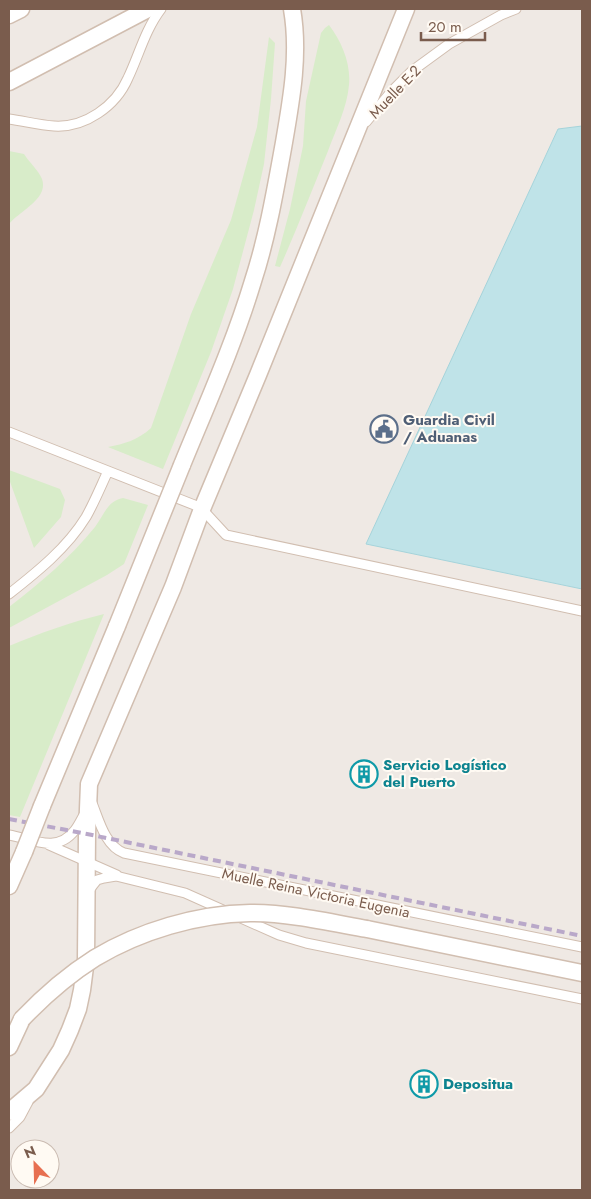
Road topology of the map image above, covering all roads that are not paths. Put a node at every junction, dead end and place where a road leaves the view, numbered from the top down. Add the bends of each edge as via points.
1 (21, 9) edge
2 (148, 9) edge
3 (161, 9) edge
4 (292, 9) edge
5 (406, 9) edge
6 (516, 9) edge
7 (9, 15) edge
8 (9, 82) edge
9 (9, 119) edge
10 (355, 135) junction
11 (9, 432) edge
12 (108, 471) junction
13 (202, 508) junction
14 (9, 594) edge
15 (582, 611) edge
16 (88, 798) junction
17 (9, 835) edge
18 (46, 844) junction
19 (87, 861) junction
20 (122, 877) junction
21 (9, 886) edge
22 (86, 902) junction
23 (582, 947) edge
24 (582, 972) edge
25 (582, 999) edge
26 (22, 1019) junction
27 (9, 1031) edge
28 (9, 1047) edge
29 (36, 1089) junction
30 (9, 1112) edge
31 (9, 1128) edge

1 - 7 street
2 - 8 street
3 - 9 lane via 146,33 128,80 102,110 68,125
4 - 21 street, bridge via 295,67 287,125 254,280 238,327
5 - 10 street
6 - 10 lane, Muelle E-2 via 449,44 412,71
10 - 13 street
11 - 12 lane
12 - 13 lane
12 - 14 lane via 85,518 72,536
13 - 15 lane via 226,535
13 - 16 street via 90,784
16 - 18 lane via 71,835 59,843
16 - 19 street
16 - 23 lane, Muelle Reina Victoria Eugenia via 109,842 124,853
17 - 18 lane
18 - 19 lane
19 - 20 lane
19 - 22 street
20 - 22 lane via 97,880 89,889
20 - 25 lane via 186,893 306,944
22 - 29 street via 86,959 78,1009 61,1050
24 - 26 street, bridge via 295,916 227,915 154,931 95,958 63,981
26 - 27 street
26 - 28 street
29 - 30 street
29 - 31 lane

